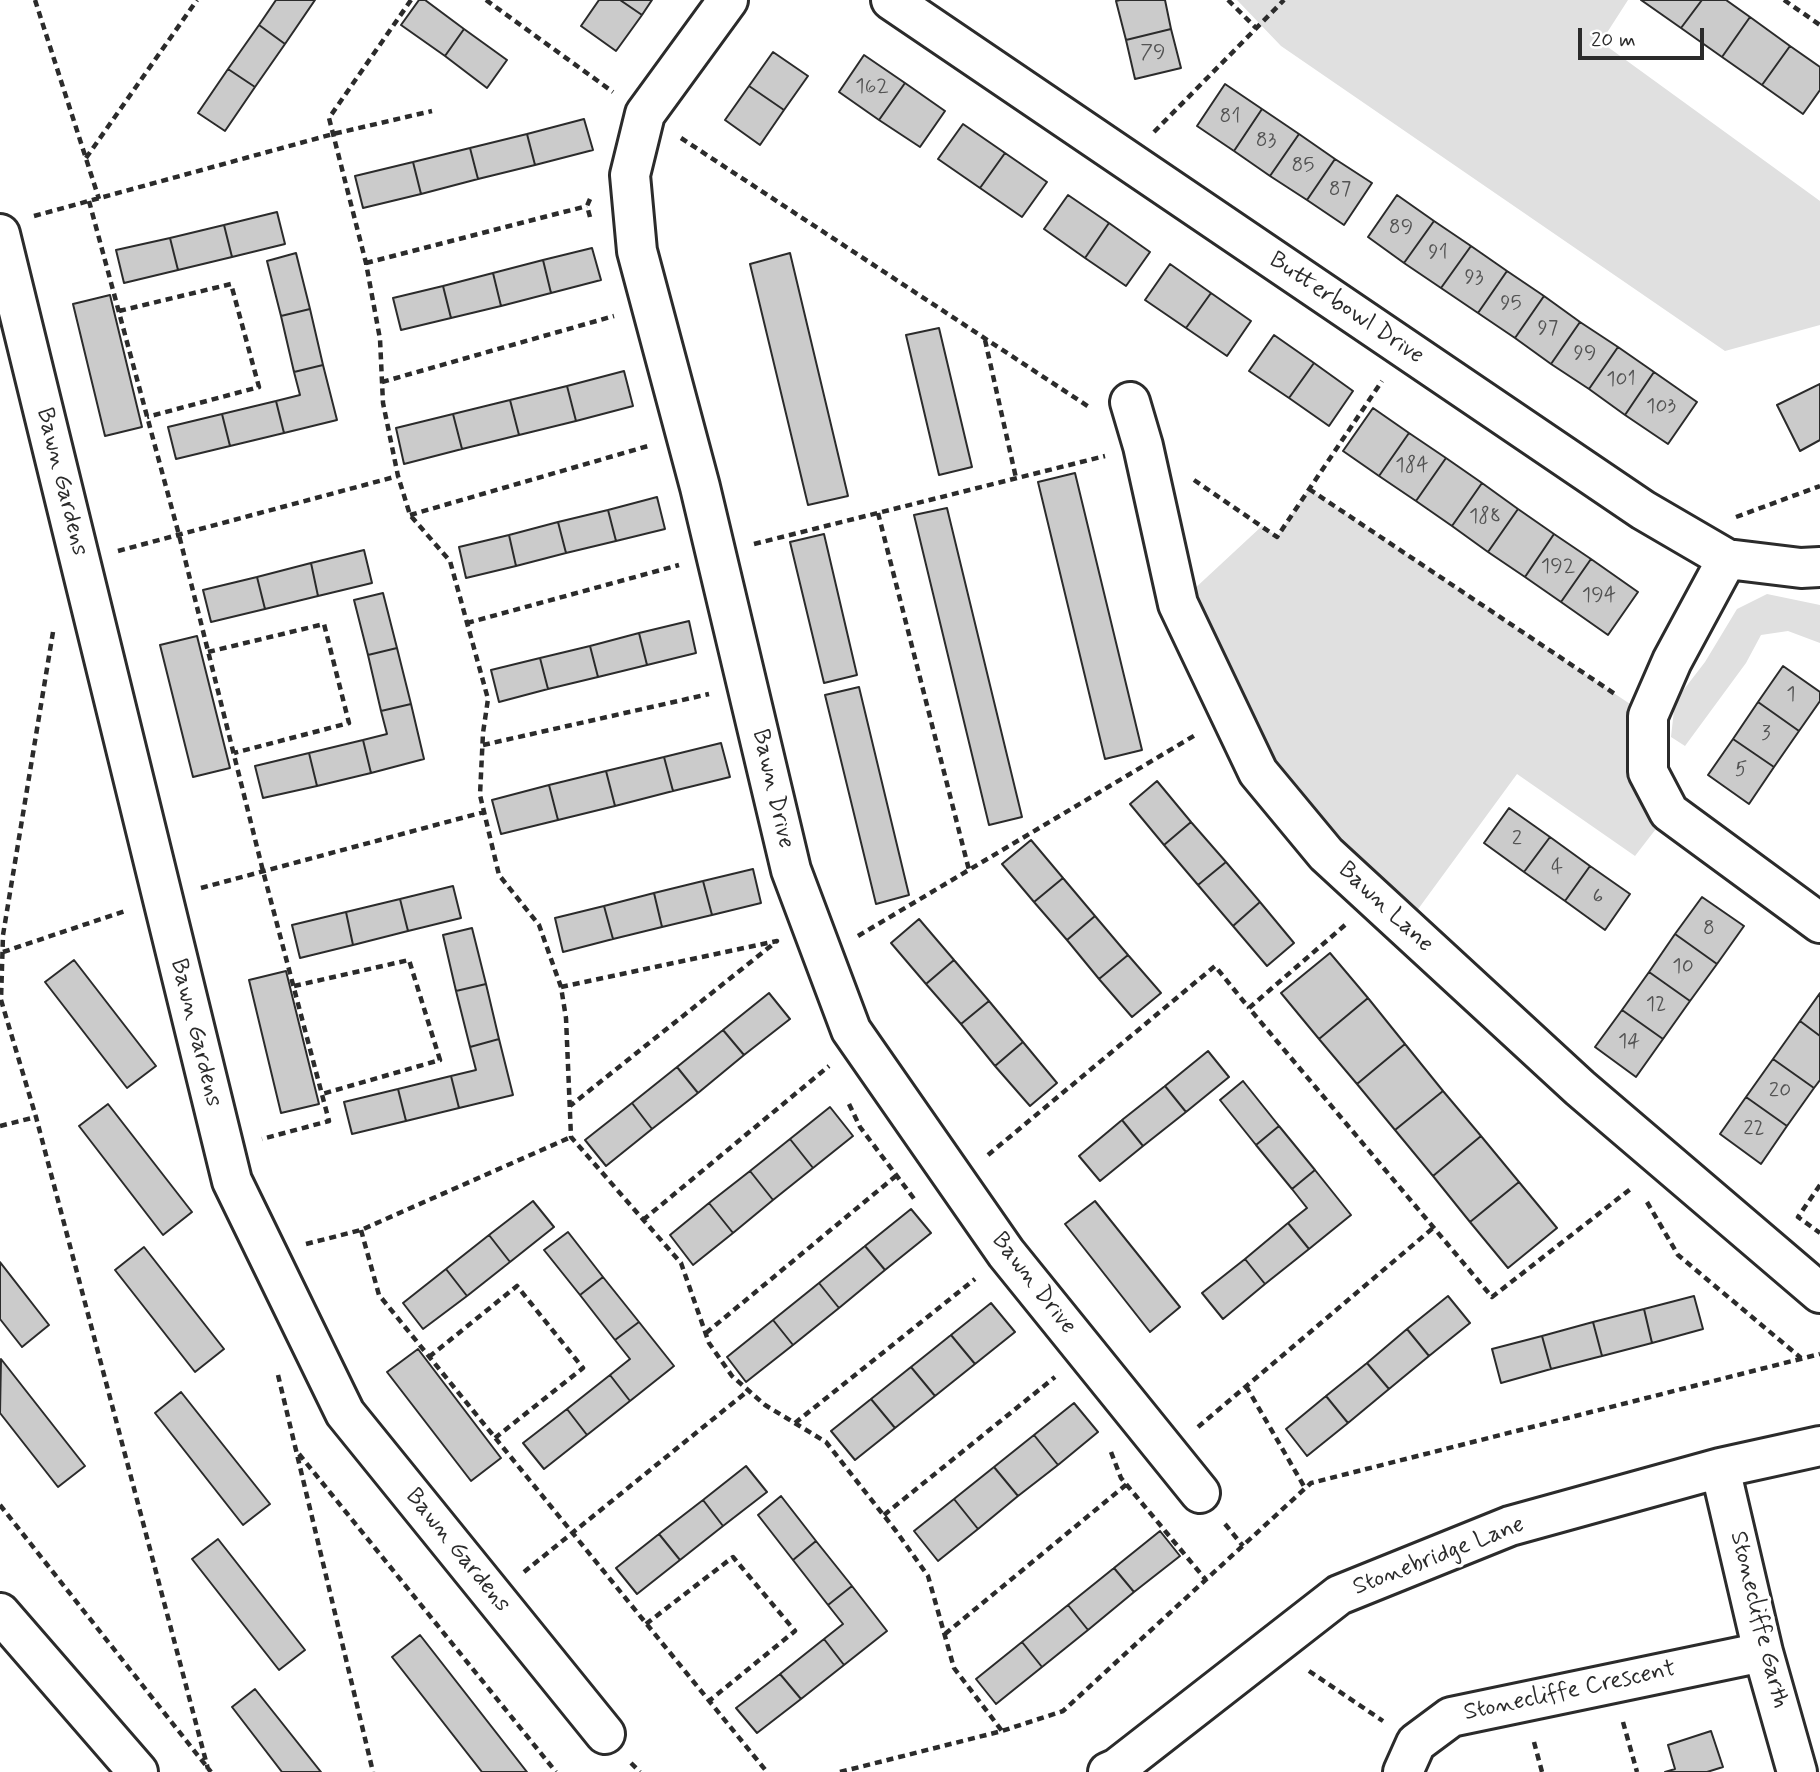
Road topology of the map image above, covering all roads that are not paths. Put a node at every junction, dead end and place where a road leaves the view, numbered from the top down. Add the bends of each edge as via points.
1 (728, 0) edge
2 (891, 0) edge
3 (13, 226) edge
4 (1130, 402) dead end
5 (1727, 559) junction
6 (1820, 567) edge
7 (1820, 923) edge
8 (1820, 1293) edge
9 (1820, 1446) edge
10 (1720, 1468) junction
11 (1200, 1493) dead end
12 (0, 1613) edge
13 (1763, 1652) junction
14 (605, 1734) dead end
15 (1409, 1758) edge
16 (138, 1772) edge
17 (1108, 1772) edge
18 (1797, 1772) edge

1 - 11 street, Bawn Drive via 645,114 630,175 637,251 700,487 792,870 851,1030 1006,1253
2 - 5 street, Butterbowl Drive via 1643,510
3 - 14 street, Bawn Gardens via 80,561 232,1181 345,1413
4 - 8 street, Bawn Lane via 1178,604 1258,772 1326,854 1580,1088
5 - 6 street, Butterbowl Drive
5 - 7 street via 1671,662 1648,716 1648,772 1669,812
9 - 10 street, Stonebridge Lane
10 - 13 street, Stonecliffe Garth
10 - 17 street, Stonebridge Lane via 1510,1526 1339,1595
12 - 16 street
13 - 15 street, Stonecliffe Crescent via 1451,1717
13 - 18 street, Stonecliffe Garth

